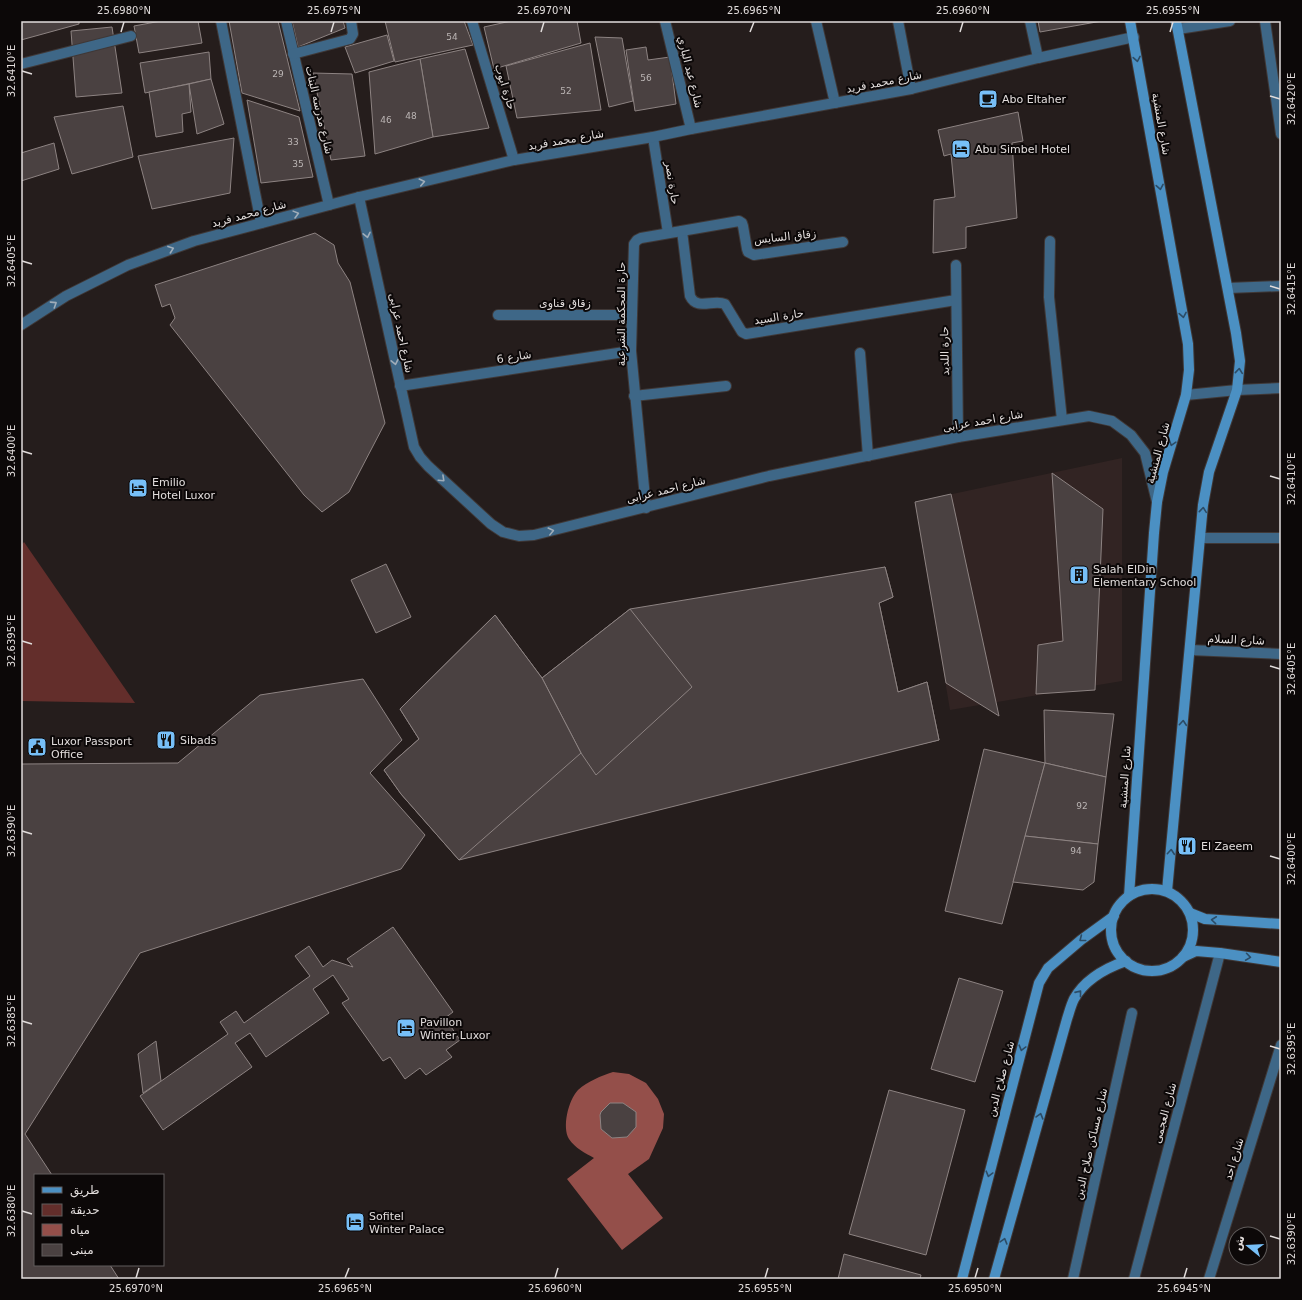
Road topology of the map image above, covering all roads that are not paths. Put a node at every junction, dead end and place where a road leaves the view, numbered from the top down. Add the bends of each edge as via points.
1 (221, 21) edge
2 (286, 21) edge
3 (350, 21) edge
4 (472, 21) edge
5 (665, 21) edge
6 (816, 21) edge
7 (898, 21) edge
8 (1030, 21) edge
9 (1130, 21) edge
10 (1230, 21) edge
11 (1265, 21) edge
12 (1177, 25) edge
13 (131, 36) dead end
14 (1134, 37) junction
15 (293, 54) junction
16 (1038, 58) junction
17 (21, 64) edge
18 (911, 89) junction
19 (835, 103) junction
20 (691, 128) junction
21 (1281, 134) edge
22 (653, 137) junction
23 (514, 160) junction
24 (359, 197) junction
25 (329, 205) junction
26 (261, 223) junction
27 (682, 231) junction
28 (668, 234) junction
29 (1050, 240) dead end
30 (843, 242) dead end
31 (956, 265) dead end
32 (1281, 286) edge
33 (1228, 288) junction
34 (956, 300) junction
35 (498, 315) dead end
36 (631, 315) junction
37 (21, 325) edge
38 (631, 351) junction
39 (860, 353) dead end
40 (400, 386) junction
41 (726, 386) dead end
42 (1281, 388) edge
43 (1237, 390) junction
44 (1186, 395) junction
45 (634, 396) junction
46 (1062, 420) junction
47 (958, 437) junction
48 (868, 456) junction
49 (1157, 502) junction
50 (646, 508) junction
51 (1200, 538) junction
52 (1281, 538) edge
53 (1190, 650) junction
54 (1281, 654) edge
55 (1167, 891) junction
56 (1129, 896) junction
57 (1190, 913) junction
58 (1114, 916) junction
59 (1281, 924) edge
60 (1220, 953) junction
61 (1183, 957) junction
62 (1126, 960) junction
63 (1281, 962) edge
64 (1132, 1013) dead end
65 (1281, 1045) edge
66 (962, 1279) edge
67 (994, 1279) edge
68 (1073, 1279) edge
69 (1134, 1279) edge
70 (1209, 1279) edge

1 - 26 street
2 - 15 street, شارع مدرسه البنات
3 - 15 street via 353,34 350,39
4 - 23 street, حارة ايوب
5 - 20 street, شارع عبد الباري
6 - 19 street
7 - 18 street
8 - 16 street
9 - 14 main road, شارع المنشية
10 - 12 street
11 - 21 street
12 - 33 main road
13 - 17 street
14 - 16 street, شارع محمد فريد
14 -> 44 main road, شارع المنشية via 1188,344 1189,370
15 - 25 street, شارع مدرسه البنات
16 - 18 street, شارع محمد فريد
18 - 19 street, شارع محمد فريد
19 - 20 street, شارع محمد فريد
20 - 22 street, شارع محمد فريد
22 - 23 street, شارع محمد فريد
22 - 28 street, حارة نصر
24 -> 23 street, شارع محمد فريد
24 - 25 street, شارع محمد فريد
24 -> 40 street, شارع احمد عرابى
26 -> 25 street, شارع محمد فريد
37 -> 26 street, شارع محمد فريد via 66,296 128,265 194,241
27 - 28 street, حارة المحكمة الشرعية
27 - 30 street, زقاق السايس via 739,221 743,226 748,252 754,254
27 - 34 street, حارة السيد via 692,300 695,304 725,304 742,332 746,334
28 - 36 street, حارة المحكمة الشرعية via 641,238 634,244
29 - 46 street via 1050,297
31 - 34 street, حارة اللديد
32 - 33 street
43 -> 33 main road via 1240,361
34 - 47 street, حارة اللديد
35 - 36 street, زقاق قناوى
36 - 38 street, حارة المحكمة الشرعية
38 - 40 street, شارع 6
38 - 45 street, حارة المحكمة الشرعية
39 - 48 street
40 -> 50 street, شارع احمد عرابى via 414,447 420,458 491,524 503,532 519,536 534,535
41 - 45 street
42 - 43 street
43 - 44 street
51 -> 43 main road via 1209,472
44 -> 49 main road, شارع المنشية via 1163,472
45 - 50 street, حارة المحكمة الشرعية
46 - 47 street, شارع احمد عرابى
46 - 49 street, شارع احمد عرابى via 1089,416 1112,421 1131,434 1145,454
47 - 48 street, شارع احمد عرابى
48 - 50 street, شارع احمد عرابى via 769,476
49 - 56 main road, شارع المنشية
51 - 52 street
51 - 53 main road
53 - 54 street, شارع السلام
55 -> 53 main road
55 - 56 main road via 1154,888 1141,890
55 - 57 main road via 1180,900
56 - 58 main road
59 -> 57 main road via 1205,918
57 - 61 main road via 1193,928 1191,944
58 - 62 main road via 1112,939
58 -> 66 main road, شارع صلاح الدين via 1048,968 1039,983
60 - 61 main road via 1196,951
60 -> 63 main road
60 - 69 street, شارع العجمى
61 - 62 main road via 1170,967 1155,971 1139,968
67 -> 62 main road via 1075,998 1091,979 1110,966
64 - 68 street, شارع مساكن صلاح الدين
65 - 70 street, شارع احد

